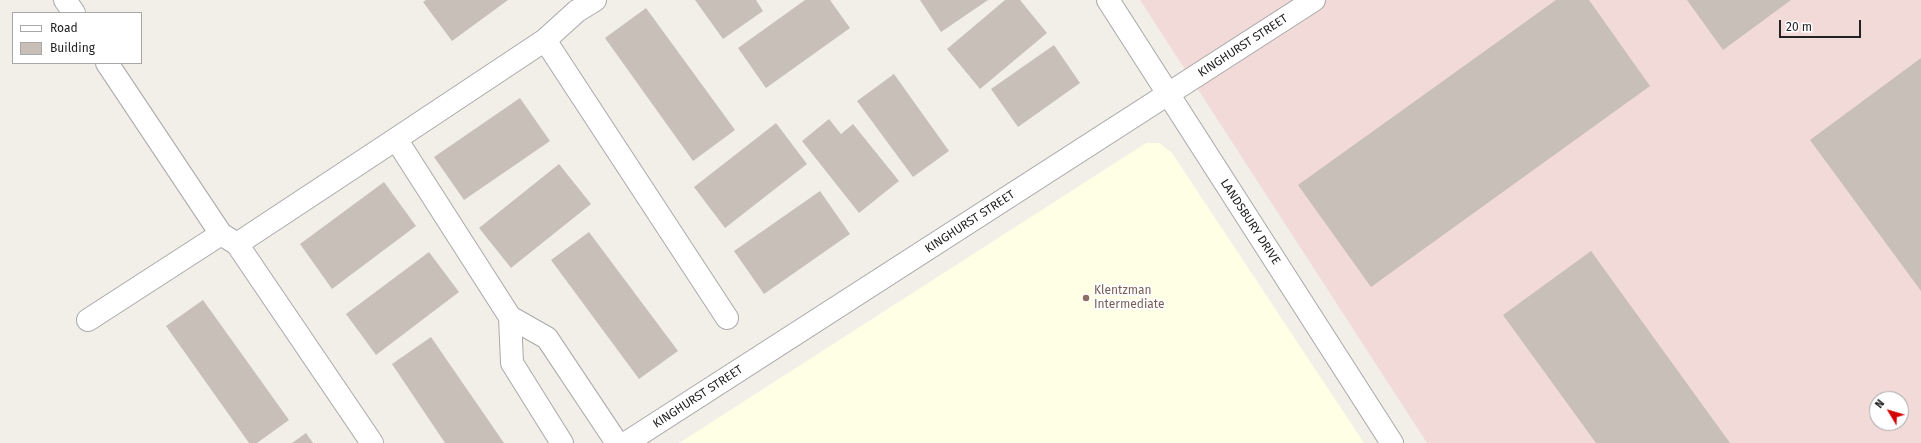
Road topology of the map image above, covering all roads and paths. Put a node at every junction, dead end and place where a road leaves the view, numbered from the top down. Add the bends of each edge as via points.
1 (65, 0) edge
2 (595, 0) edge
3 (1108, 0) edge
4 (1314, 0) edge
5 (73, 12) edge
6 (545, 40) junction
7 (108, 64) edge
8 (1168, 94) junction
9 (396, 139) junction
10 (229, 239) junction
11 (510, 317) junction
12 (727, 318) dead end
13 (88, 320) dead end
14 (372, 443) edge
15 (562, 443) edge
16 (617, 443) edge
17 (626, 443) edge
18 (1392, 443) edge

1 - 5 street
2 - 6 street via 577,11
3 - 8 street, LANDSBURY DRIVE
4 - 8 street, KINGHURST STREET
6 - 9 street
6 - 12 street
7 - 10 street
8 - 17 street, KINGHURST STREET
8 - 18 street, LANDSBURY DRIVE
9 - 10 street
9 - 11 street
10 - 13 street
10 - 14 street
11 - 15 street via 512,364
11 - 16 street via 547,338

